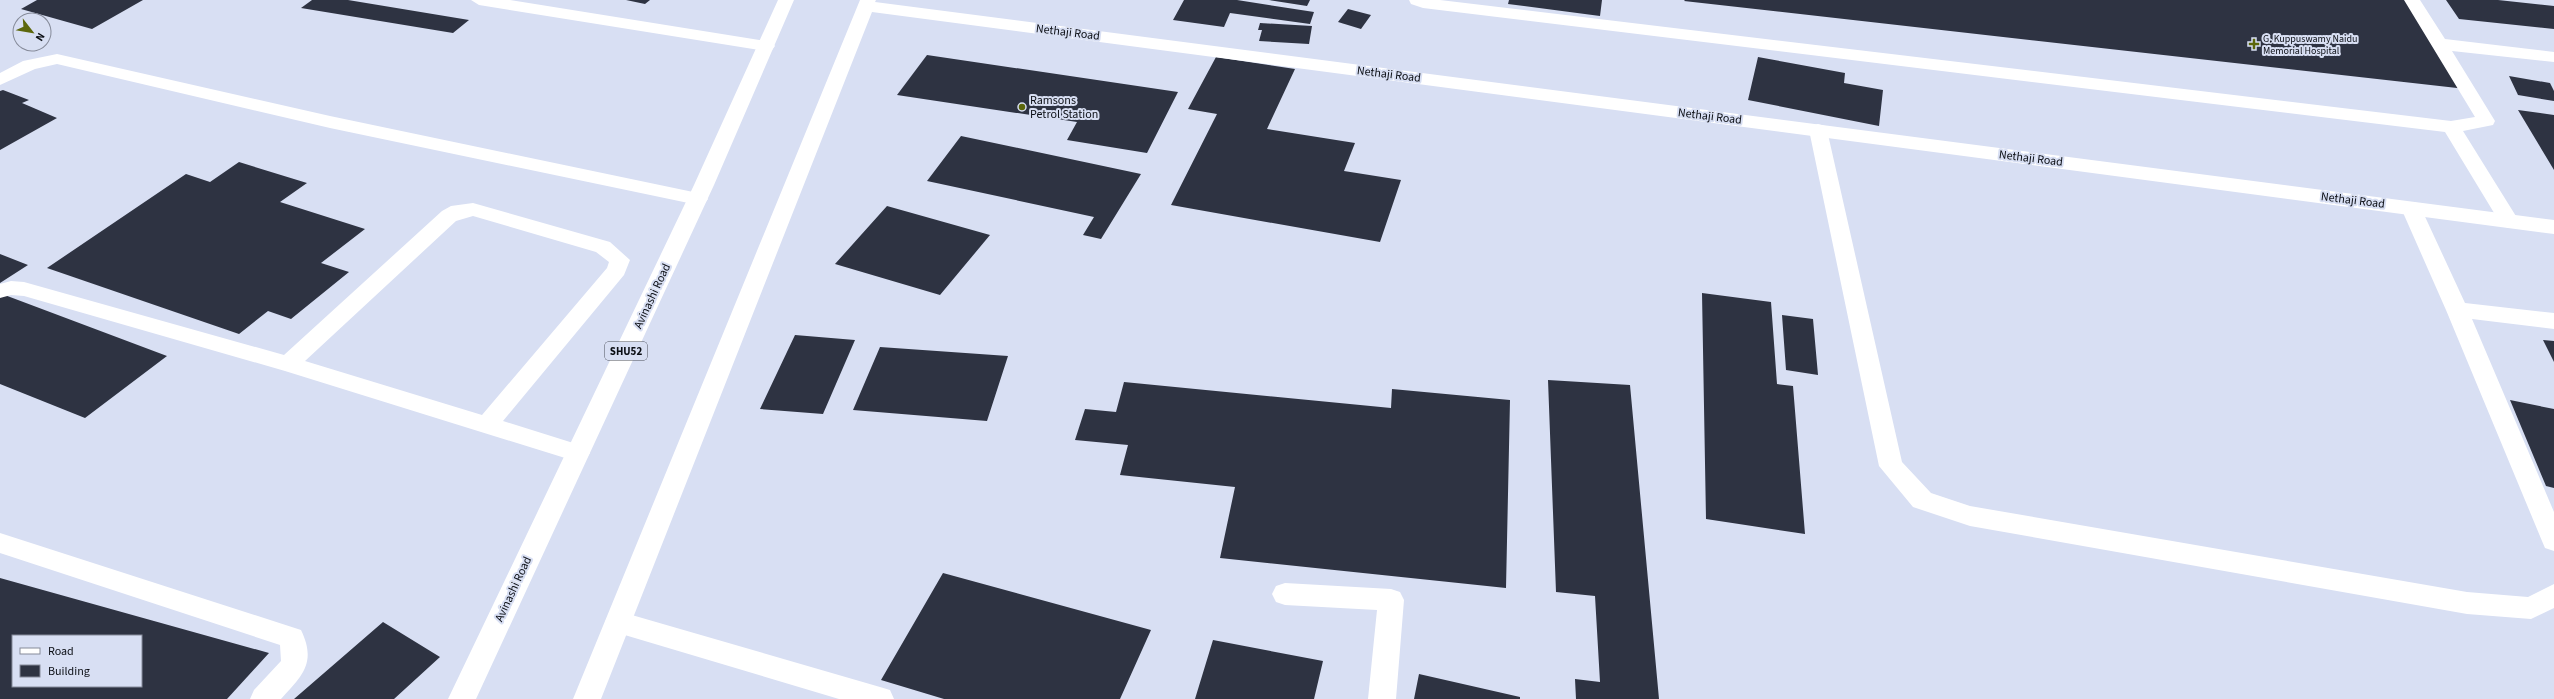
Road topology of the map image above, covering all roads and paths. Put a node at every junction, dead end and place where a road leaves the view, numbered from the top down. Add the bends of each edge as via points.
1 (479, 0) edge
2 (786, 0) edge
3 (1417, 0) edge
4 (2412, 0) edge
5 (867, 3) edge
6 (2439, 44) junction
7 (766, 46) junction
8 (2554, 57) edge
9 (0, 80) edge
10 (2451, 127) junction
11 (1818, 130) junction
12 (698, 200) junction
13 (2411, 208) junction
14 (2510, 221) junction
15 (2554, 227) edge
16 (0, 292) edge
17 (2457, 310) junction
18 (2554, 321) edge
19 (288, 364) junction
20 (487, 425) junction
21 (578, 453) junction
22 (2554, 541) edge
23 (0, 543) edge
24 (1285, 594) dead end
25 (2554, 596) edge
26 (618, 622) junction
27 (264, 699) edge
28 (462, 699) edge
29 (587, 699) edge
30 (880, 699) edge
31 (1382, 699) edge

1 - 7 main road
2 - 7 main road, Avinashi Road / SHU52
3 - 10 main road via 1423,3
4 - 6 main road
5 - 11 main road, Nethaji Road
5 - 26 main road
6 - 8 main road
6 - 10 main road via 2486,121
7 - 12 main road, Avinashi Road / SHU52
9 - 12 main road via 29,65 57,59 330,122
10 - 14 main road
11 - 13 main road, Nethaji Road
11 - 25 main road via 1891,466 1922,500 1970,516 2466,603 2531,608
12 - 21 main road, Avinashi Road / SHU52
13 - 14 main road, Nethaji Road
13 - 17 main road
14 - 15 main road, Nethaji Road
16 - 19 main road via 11,288 24,288
17 - 18 main road
17 - 22 main road
19 - 20 main road
19 - 20 main road via 449,216 458,211 473,209 603,247 620,260 617,270
20 - 21 main road
21 - 28 main road, Avinashi Road / SHU52
23 - 27 main road via 292,638 295,665
24 - 31 main road via 1391,600
26 - 29 main road
26 - 30 main road

